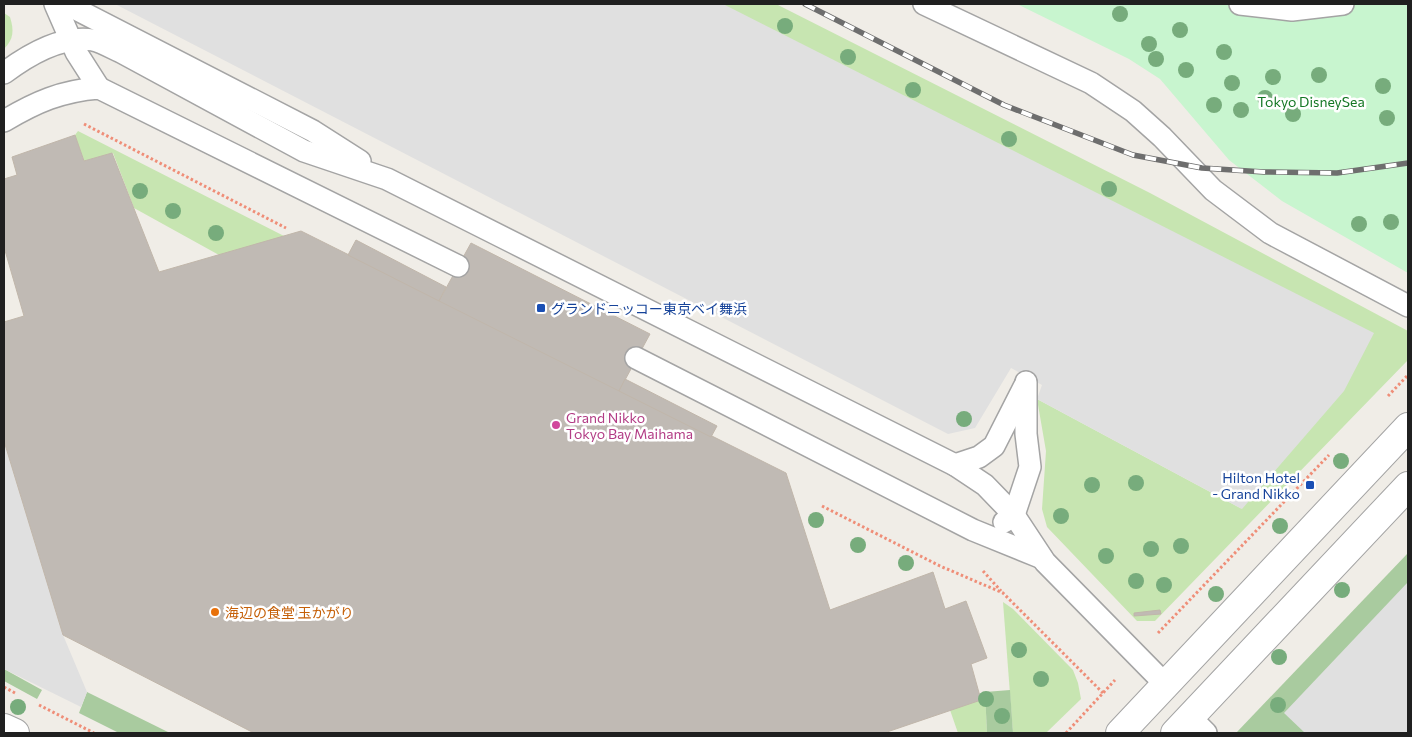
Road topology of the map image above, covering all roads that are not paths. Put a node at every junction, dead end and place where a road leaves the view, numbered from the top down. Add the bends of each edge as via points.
1 (55, 4) edge
2 (66, 4) edge
3 (924, 4) edge
4 (1240, 4) edge
5 (1343, 4) edge
6 (72, 40) junction
7 (4, 73) edge
8 (99, 88) junction
9 (4, 121) edge
10 (387, 179) junction
11 (458, 266) dead end
12 (1408, 306) edge
13 (636, 358) dead end
14 (1408, 428) edge
15 (955, 465) junction
16 (1408, 486) edge
17 (1014, 515) junction
18 (973, 530) junction
19 (1042, 558) junction
20 (1166, 685) junction
21 (4, 728) edge
22 (1190, 728) edge
23 (15, 733) edge
24 (1120, 733) edge

1 - 6 lane
2 - 10 lane via 313,131
3 - 12 lane via 1091,83 1133,111 1213,190 1270,234
4 - 5 lane via 1292,10
6 - 7 lane via 48,47
6 - 8 lane
6 - 10 lane via 94,40 304,151
8 - 9 lane via 74,90 34,103
8 - 11 lane
10 - 15 lane
13 - 18 lane
14 - 20 street
15 - 17 lane via 985,485
15 - 17 lane via 979,457 994,446 1026,382 1030,467
16 - 22 street
17 - 18 lane via 997,528
17 - 19 lane
18 - 19 lane
19 - 20 lane
20 - 24 street
21 - 23 street

